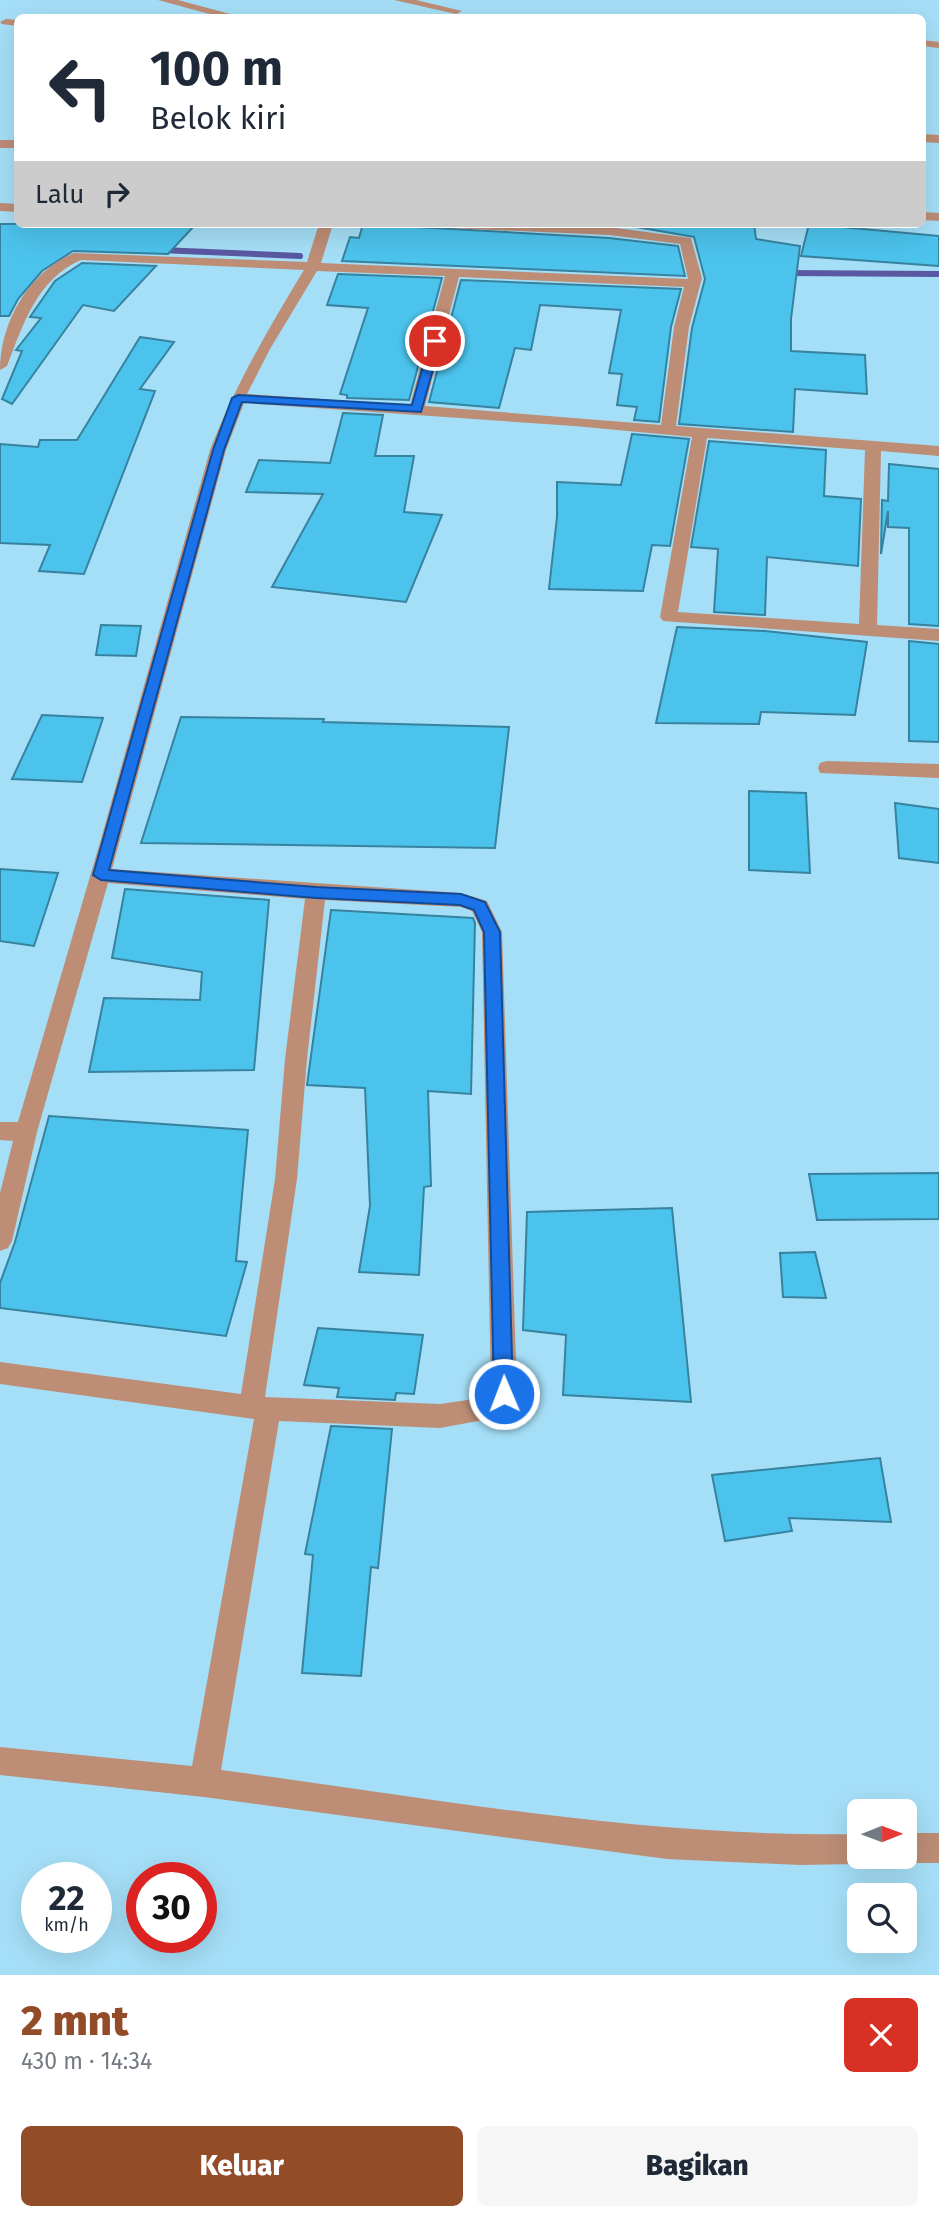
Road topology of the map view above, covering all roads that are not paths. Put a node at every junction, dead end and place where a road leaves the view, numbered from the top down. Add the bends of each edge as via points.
1 (164, 0) edge
2 (400, 0) edge
3 (470, 2) edge
4 (223, 14) edge
5 (451, 14) edge
6 (325, 228) edge
7 (609, 228) edge
8 (312, 268) junction
9 (453, 274) junction
10 (692, 283) junction
11 (0, 321) edge
12 (16, 321) junction
13 (0, 366) edge
14 (238, 398) junction
15 (417, 409) junction
16 (668, 431) junction
17 (700, 433) junction
18 (873, 444) junction
19 (939, 450) edge
20 (868, 630) junction
21 (939, 635) edge
22 (827, 768) dead end
23 (939, 771) edge
24 (101, 875) junction
25 (316, 892) junction
26 (0, 1131) edge
27 (26, 1132) junction
28 (0, 1241) edge
29 (0, 1373) edge
30 (260, 1408) junction
31 (0, 1761) edge
32 (204, 1782) junction
33 (917, 1848) edge
34 (939, 1848) edge
35 (847, 1849) edge

1 - 4 street
2 - 5 street
3 - 5 street
6 - 8 street
7 - 10 street via 686,241 695,278
8 - 9 street
8 - 12 street via 79,256 59,264
8 - 14 street via 283,311
9 - 10 street
9 - 15 street
10 - 16 street
11 - 12 street
12 - 13 street
14 - 15 street
14 - 24 street via 218,450
15 - 16 street
16 - 17 street
17 - 18 street
17 - 20 street via 669,617
18 - 19 street
18 - 20 street
20 - 21 street
22 - 23 street
24 - 25 street
24 - 27 street
25 - 30 street
25 - 30 street via 461,900 480,906 492,932 504,1394 496,1408 440,1416
26 - 27 street
27 - 28 street
29 - 30 street
30 - 32 street
31 - 32 street
32 - 35 street via 667,1844
33 - 34 street

